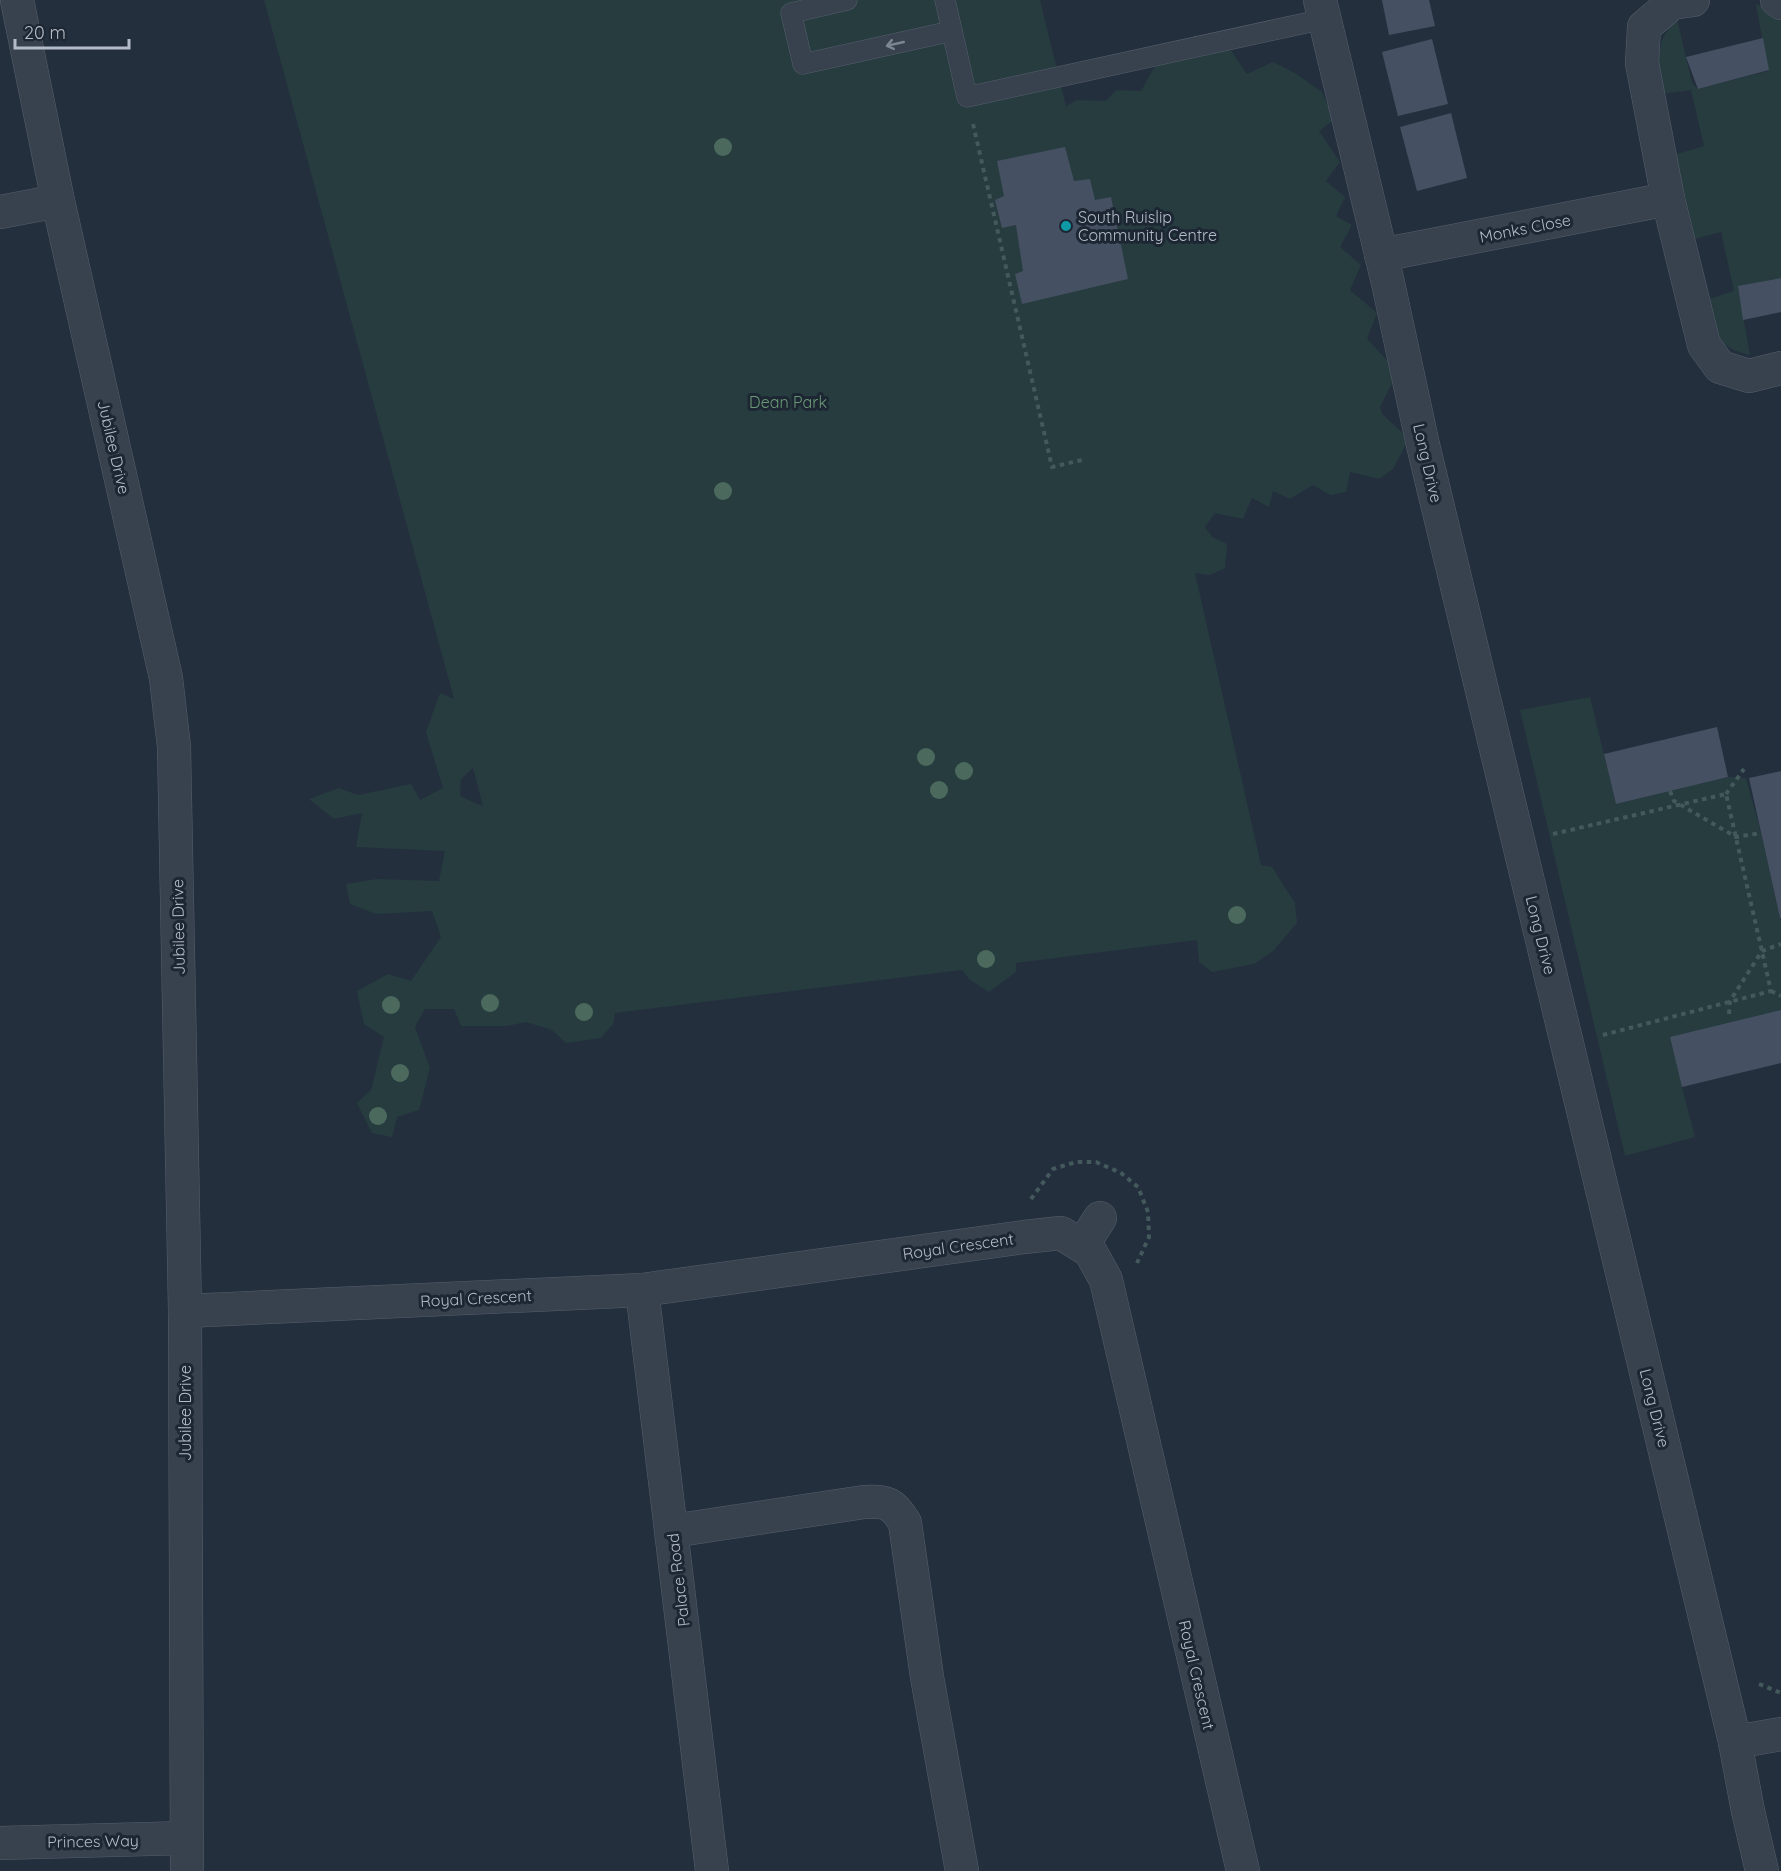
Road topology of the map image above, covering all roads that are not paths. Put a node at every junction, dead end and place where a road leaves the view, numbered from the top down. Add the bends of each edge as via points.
1 (17, 0) edge
2 (847, 0) edge
3 (945, 0) edge
4 (1693, 0) edge
5 (1777, 0) edge
6 (1781, 3) edge
7 (1322, 9) edge
8 (952, 31) junction
9 (1668, 199) junction
10 (58, 201) junction
11 (0, 212) edge
12 (1381, 255) junction
13 (1781, 368) edge
14 (1100, 1218) dead end
15 (1082, 1246) junction
16 (642, 1290) junction
17 (185, 1311) junction
18 (672, 1531) junction
19 (1781, 1734) edge
20 (1736, 1742) junction
21 (186, 1838) junction
22 (0, 1843) edge
23 (187, 1871) edge
24 (712, 1871) edge
25 (962, 1871) edge
26 (1243, 1871) edge
27 (1762, 1871) edge

1 - 10 street, Jubilee Drive
8 -> 2 lane via 803,64 791,13
3 - 8 lane
4 - 9 street via 1672,3 1644,27 1642,63
5 - 6 street
7 - 8 lane via 967,97
7 - 12 street, Long Drive
9 - 12 street, Monks Close
9 - 13 street via 1704,345 1720,368 1749,376
10 - 11 street
10 - 17 street, Jubilee Drive via 167,690 174,747
12 - 20 street, Long Drive via 1428,468
14 - 15 street
15 - 16 street, Royal Crescent via 1062,1233
15 - 26 street, Royal Crescent via 1090,1251 1106,1280
16 - 17 street, Royal Crescent
16 - 18 street, Palace Road
17 - 21 street, Jubilee Drive
18 - 24 street, Palace Road
18 - 25 street via 864,1502 883,1501 897,1508 905,1523 927,1677
19 - 20 street
20 - 27 street, Long Drive
21 - 22 street, Princes Way
21 - 23 street, Jubilee Drive

